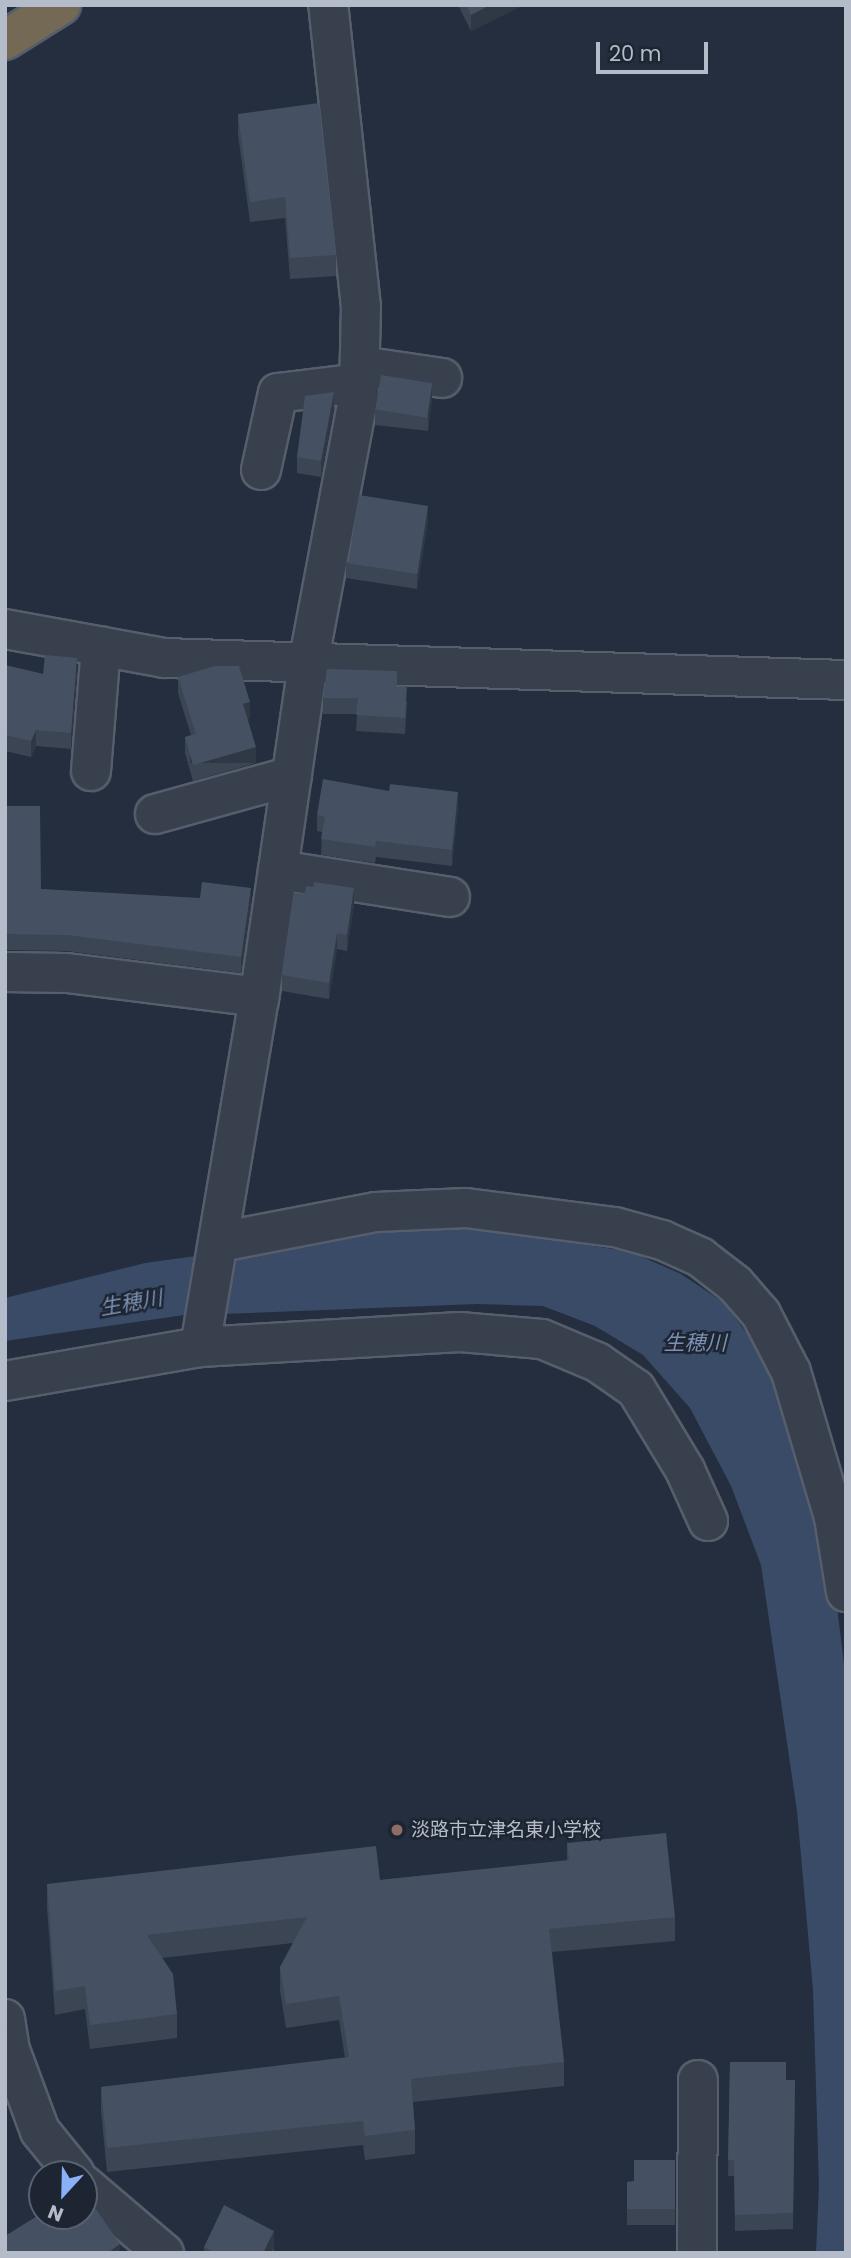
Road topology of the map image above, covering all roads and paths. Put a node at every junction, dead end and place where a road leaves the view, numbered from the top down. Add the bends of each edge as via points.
1 (61, 5) edge
2 (328, 5) edge
3 (5, 40) edge
4 (360, 375) junction
5 (442, 378) dead end
6 (261, 470) dead end
7 (5, 629) edge
8 (101, 646) junction
9 (308, 664) junction
10 (846, 680) edge
11 (92, 771) dead end
12 (292, 776) junction
13 (155, 814) dead end
14 (278, 870) junction
15 (450, 897) dead end
16 (5, 972) edge
17 (260, 997) junction
18 (220, 1246) junction
19 (202, 1334) junction
20 (5, 1381) edge
21 (840, 1519) edge
22 (708, 1521) dead end
23 (846, 1592) edge
24 (5, 2019) edge
25 (698, 2080) dead end
26 (64, 2160) edge
27 (98, 2197) edge
28 (164, 2253) edge
29 (696, 2253) edge

1 - 3 highway
2 - 4 street via 361,307
4 - 5 street
4 - 6 street via 278,393
4 - 9 street
7 - 8 street
8 - 9 street via 164,658
8 - 11 street
9 - 10 street
9 - 12 street
12 - 13 street
12 - 14 street
14 - 15 street
14 - 17 street
16 - 17 street via 66,973
17 - 18 street
18 - 19 street
18 - 21 street via 376,1212 419,1208 521,1212 662,1240 700,1257 735,1284 761,1314 791,1372
19 - 20 street
19 - 22 street via 460,1332 542,1339 597,1362 636,1389 685,1469
21 - 23 street
24 - 26 street via 10,2050 40,2131
25 - 29 street
27 - 28 street

